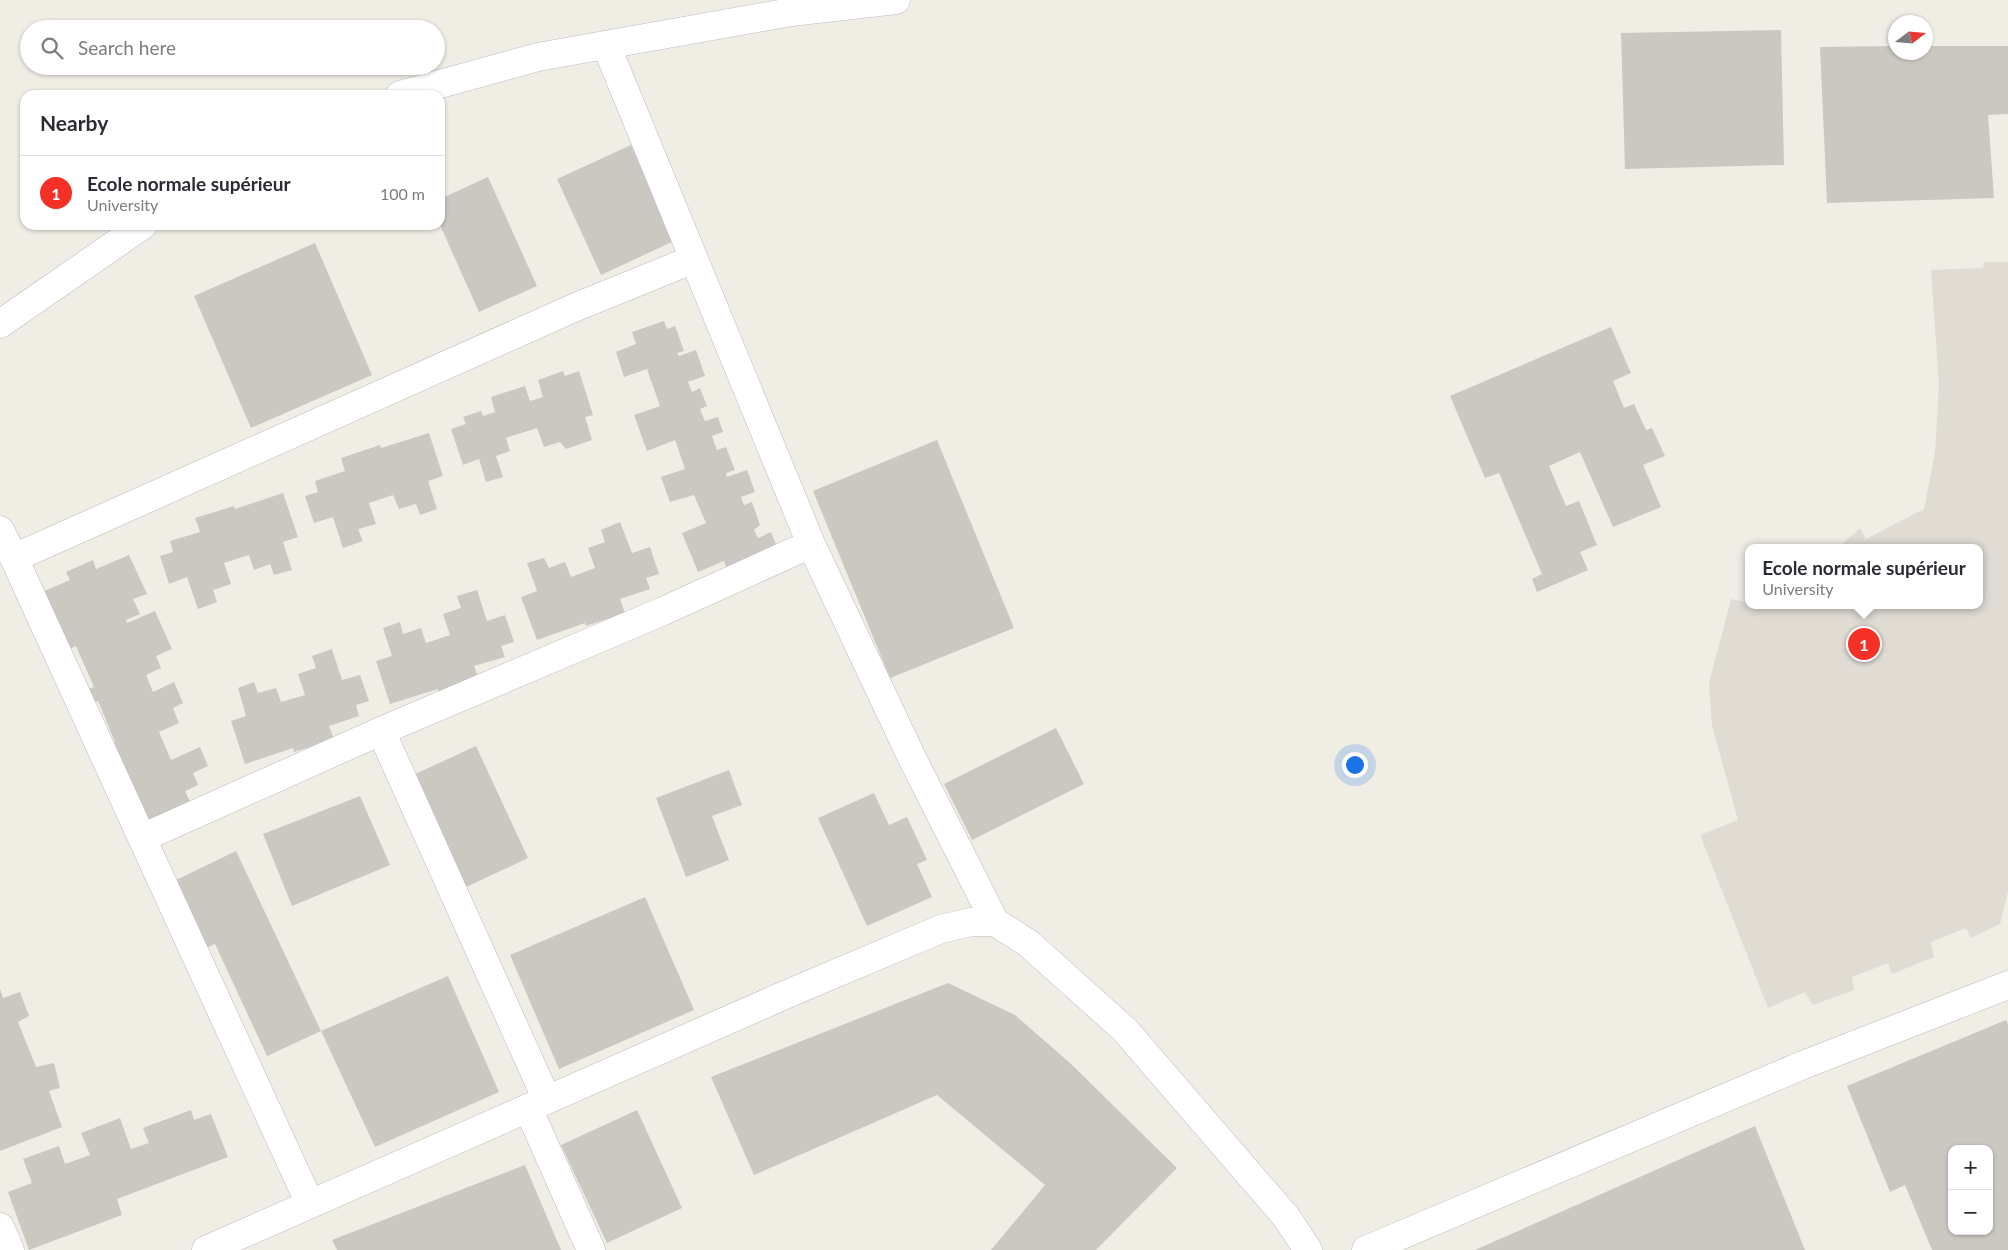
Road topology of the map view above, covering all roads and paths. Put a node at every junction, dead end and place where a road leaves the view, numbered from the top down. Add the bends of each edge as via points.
1 (896, 0) edge
2 (606, 45) junction
3 (418, 90) edge
4 (136, 230) edge
5 (694, 259) junction
6 (0, 324) edge
7 (0, 530) edge
8 (811, 544) junction
9 (14, 558) junction
10 (381, 731) junction
11 (142, 838) junction
12 (995, 922) junction
13 (2008, 985) edge
14 (538, 1104) junction
15 (310, 1204) junction
16 (0, 1227) edge
17 (10, 1250) edge
18 (206, 1250) edge
19 (590, 1250) edge
20 (1308, 1250) edge
21 (1366, 1250) edge

1 - 2 street via 791,12
2 - 3 street via 538,57
2 - 5 street
4 - 6 street
5 - 8 street
5 - 9 street via 576,307
7 - 9 street
8 - 10 street via 661,612
8 - 12 street
9 - 11 street
10 - 11 street
10 - 14 street
11 - 15 street
12 - 14 street via 971,922 941,930
12 - 20 street via 1028,943 1125,1030 1287,1218
13 - 21 street via 1803,1066
14 - 15 street
14 - 19 street
15 - 18 street
16 - 17 street

